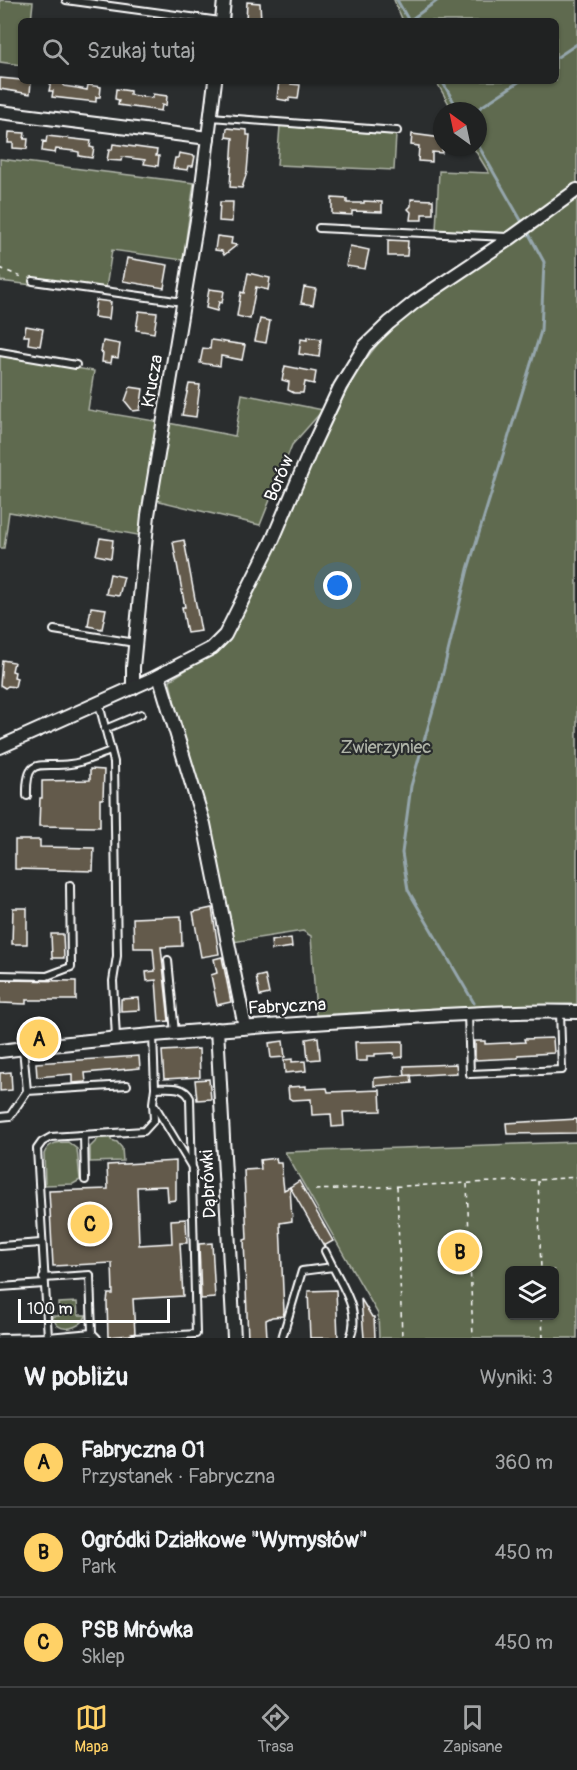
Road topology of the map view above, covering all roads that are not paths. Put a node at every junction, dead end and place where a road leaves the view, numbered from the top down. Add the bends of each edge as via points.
1 (66, 0) edge
2 (224, 0) edge
3 (199, 18) edge
4 (221, 18) edge
5 (214, 84) edge
6 (0, 112) edge
7 (210, 117) junction
8 (397, 131) dead end
9 (208, 138) junction
10 (577, 190) edge
11 (319, 228) dead end
12 (512, 237) junction
13 (33, 281) road end
14 (183, 302) junction
15 (0, 352) edge
16 (76, 365) dead end
17 (54, 630) dead end
18 (135, 643) junction
19 (159, 676) junction
20 (133, 688) junction
21 (99, 704) junction
22 (141, 714) dead end
23 (105, 729) junction
24 (0, 747) edge
25 (111, 751) junction
26 (27, 796) dead end
27 (70, 885) dead end
28 (168, 960) dead end
29 (0, 975) edge
30 (560, 1011) junction
31 (577, 1012) edge
32 (468, 1014) junction
33 (245, 1027) junction
34 (217, 1029) junction
35 (175, 1033) junction
36 (153, 1035) junction
37 (116, 1038) junction
38 (23, 1048) junction
39 (0, 1051) edge
40 (127, 1085) dead end
41 (155, 1088) junction
42 (27, 1090) junction
43 (153, 1103) junction
44 (0, 1118) edge
45 (84, 1135) junction
46 (194, 1169) junction
47 (85, 1180) dead end
48 (41, 1243) junction
49 (0, 1246) edge
50 (325, 1251) dead end
51 (333, 1267) junction
52 (44, 1281) junction
53 (0, 1287) edge
54 (95, 1336) edge
55 (48, 1337) edge
56 (0, 1338) edge
57 (134, 1338) edge
58 (234, 1338) edge
59 (282, 1338) edge
60 (350, 1338) edge

1 - 3 lane
2 - 4 street
5 - 7 street, Krucza
6 - 9 street
7 - 8 lane
7 - 9 street, Krucza
9 - 14 street, Krucza
10 - 12 street, Borów
11 - 12 lane
12 - 19 street, Borów via 415,302 365,346 340,387 273,539 225,635 212,648
13 - 14 lane
14 - 18 street, Krucza via 148,515
15 - 16 lane
17 - 18 lane
18 - 20 street, Krucza
19 - 20 street, Borów
19 - 33 street via 204,824
20 - 21 street, Borów
21 - 23 lane
21 - 24 street, Borów
22 - 23 lane
23 - 25 lane
25 - 26 lane via 72,764 38,764 26,777
25 - 37 lane
27 - 29 lane via 71,967 47,976
28 - 35 lane
30 - 31 street, Fabryczna
30 - 32 street, Fabryczna
30 - 32 lane via 562,1070 470,1074
32 - 33 street, Fabryczna
33 - 34 street, Fabryczna
34 - 35 street, Fabryczna
34 - 58 street, Dąbrówki
35 - 36 street, Fabryczna
36 - 37 street, Fabryczna
36 - 41 lane
37 - 38 street, Fabryczna
38 - 39 street, Fabryczna
38 - 42 lane
40 - 42 lane
41 - 43 lane
41 - 46 lane via 188,1092
42 - 44 lane via 10,1116
43 - 45 lane via 154,1120 144,1131
43 - 46 lane
45 - 47 lane
45 - 48 lane via 51,1137 37,1149
46 - 57 lane via 196,1334
48 - 49 lane
48 - 52 lane
50 - 51 lane
51 - 59 lane via 302,1270
51 - 60 lane via 353,1307
52 - 53 lane
52 - 54 lane via 90,1275
52 - 55 lane
54 - 55 lane
55 - 56 lane

